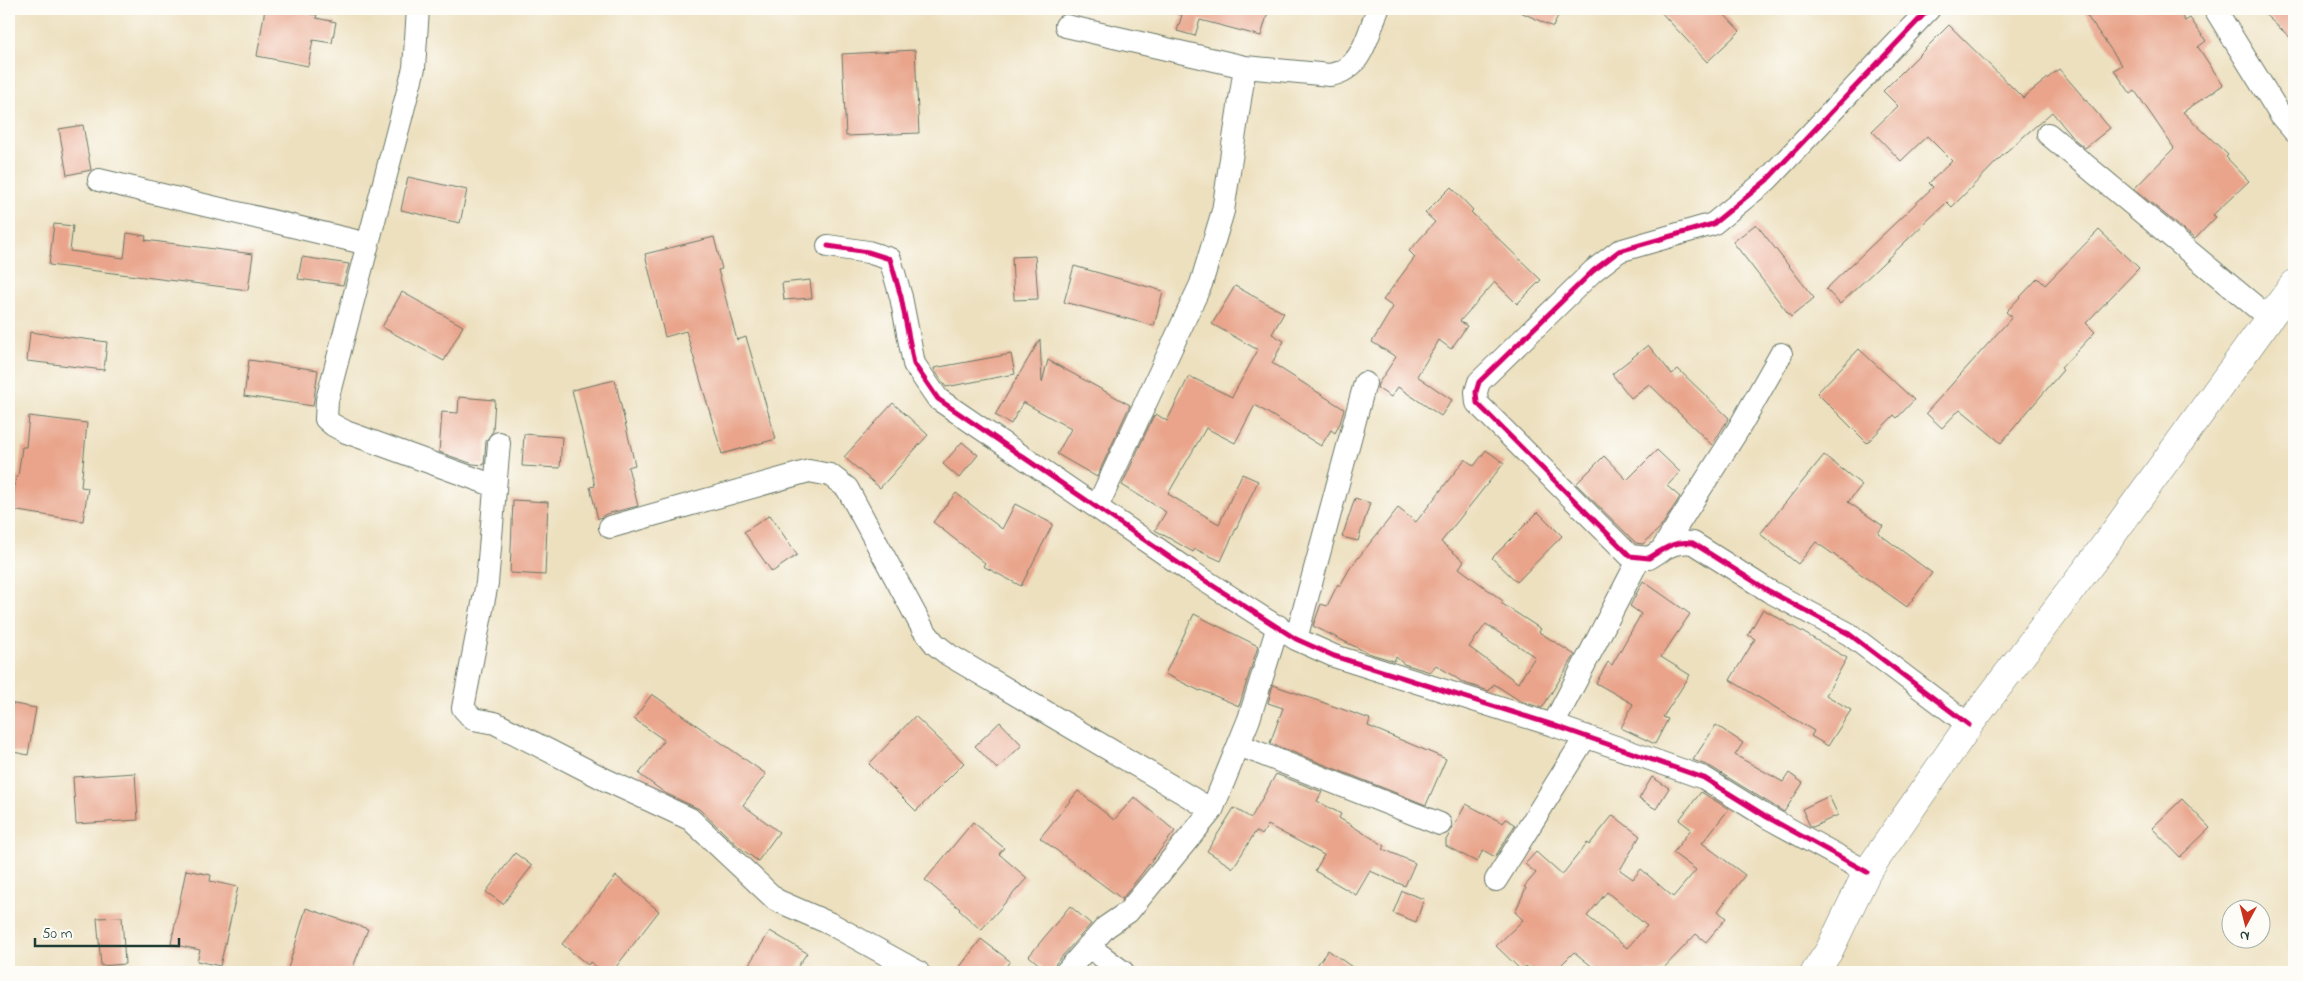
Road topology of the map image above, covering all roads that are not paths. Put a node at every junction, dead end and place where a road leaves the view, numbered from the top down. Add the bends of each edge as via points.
1 (418, 9) edge
2 (1378, 9) edge
3 (1929, 9) edge
4 (2215, 9) edge
5 (1066, 26) dead end
6 (1245, 67) junction
7 (2294, 131) edge
8 (2048, 134) dead end
9 (99, 180) dead end
10 (368, 244) junction
11 (828, 246) dead end
12 (2294, 284) edge
13 (2269, 318) junction
14 (1781, 354) dead end
15 (1365, 383) dead end
16 (499, 443) dead end
17 (495, 486) junction
18 (1097, 508) junction
19 (610, 527) dead end
20 (1661, 551) junction
21 (1639, 559) junction
22 (1278, 626) junction
23 (1296, 639) junction
24 (1553, 725) junction
25 (1969, 725) junction
26 (1586, 736) junction
27 (1239, 745) junction
28 (1212, 810) junction
29 (1440, 824) dead end
30 (1867, 872) junction
31 (1496, 880) dead end
32 (1088, 946) junction
33 (918, 972) edge
34 (1066, 972) edge
35 (1123, 972) edge
36 (1814, 972) edge

1 - 10 street via 414,68
2 - 6 street via 1359,59 1342,73 1330,75
3 - 21 street via 1767,180 1713,224 1619,250 1593,271 1480,382 1476,392 1477,403 1620,548
4 - 7 street via 2281,116
5 - 6 street
6 - 18 street via 1223,211 1201,284
8 - 13 street
9 - 10 street
10 - 17 street via 327,400 326,418 333,426 346,432
11 - 18 street via 890,259 914,364 938,398
12 - 13 street
13 - 25 street via 2102,549
14 - 20 street via 1739,428
15 - 23 street
16 - 17 street
17 - 33 street via 487,583 463,708 473,719 495,723 690,819 776,900 831,924
18 - 22 street
19 - 28 street via 809,472 830,475 847,488 923,629 935,644
20 - 21 street
20 - 25 street via 1672,543 1693,543 1769,591 1849,634
21 - 24 street
22 - 23 street
22 - 27 street
23 - 24 street via 1334,656
24 - 26 street
25 - 30 street
26 - 30 street via 1704,778
26 - 31 street
27 - 28 street
27 - 29 street
28 - 32 street via 1128,912 1106,927
30 - 36 street via 1829,951
32 - 34 street
32 - 35 street

